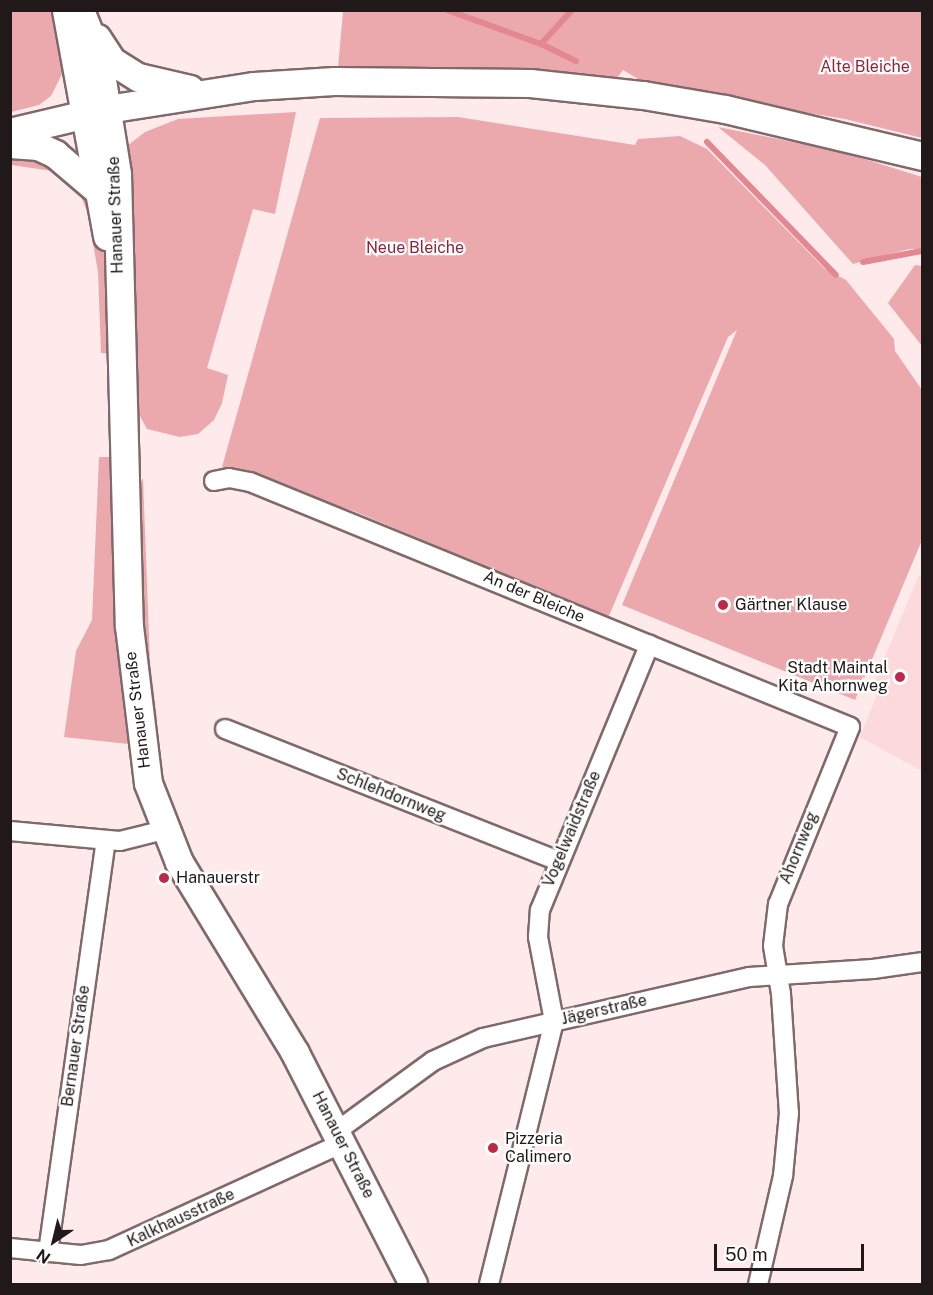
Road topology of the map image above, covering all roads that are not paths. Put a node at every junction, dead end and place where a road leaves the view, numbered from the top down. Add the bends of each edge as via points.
1 (77, 14) edge
2 (209, 92) junction
3 (96, 112) junction
4 (10, 132) edge
5 (10, 144) edge
6 (922, 156) edge
7 (95, 188) junction
8 (118, 284) junction
9 (214, 481) dead end
10 (649, 645) junction
11 (850, 727) joint
12 (225, 729) dead end
13 (164, 830) junction
14 (10, 831) edge
15 (106, 840) junction
16 (558, 861) junction
17 (922, 962) edge
18 (777, 975) junction
19 (554, 1021) junction
20 (340, 1137) junction
21 (10, 1248) edge
22 (48, 1252) junction
23 (413, 1284) edge
24 (489, 1284) edge
25 (758, 1284) edge

1 - 2 street via 112,60 124,69 153,82
1 - 3 street
2 - 3 street
2 - 6 street via 334,81 585,87 725,109
3 - 4 street
3 - 7 street, Hanauer Straße
3 - 8 street, Hanauer Straße via 117,174
5 - 7 street via 38,146 55,154
7 - 8 street, Hanauer Straße
8 - 13 street, Hanauer Straße via 130,637 141,750
9 - 10 street, An der Bleiche via 229,478 250,483
10 - 11 street, An der Bleiche
10 - 16 street, Vogelwaidstraße
11 - 18 street, Ahornweg via 781,893 773,946
12 - 16 street, Schlehdornweg
13 - 15 street via 135,839
13 - 20 street, Hanauer Straße via 192,886 270,1008
14 - 15 street
15 - 22 street, Bernauer Straße
16 - 19 street, Vogelwaidstraße via 537,927
17 - 18 street, Jägerstraße
18 - 19 street, Jägerstraße via 749,977
18 - 25 street, Ahornweg via 788,1085 788,1138
19 - 20 street, Kalkhausstraße via 451,1050
19 - 24 street, Jägerstraße
20 - 22 street, Kalkhausstraße via 109,1250 81,1255
20 - 23 street, Hanauer Straße
21 - 22 street, Kalkhausstraße

